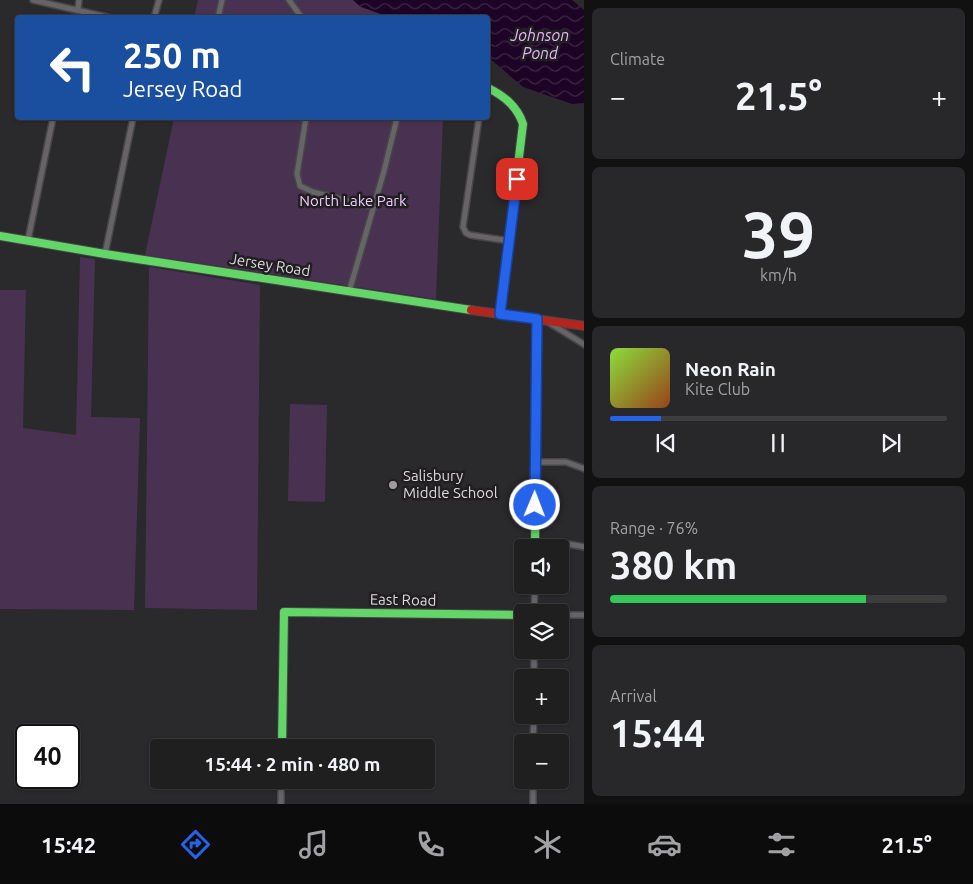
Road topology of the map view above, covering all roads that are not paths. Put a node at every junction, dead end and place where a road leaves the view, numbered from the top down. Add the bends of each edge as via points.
1 (33, 0) edge
2 (79, 0) edge
3 (159, 0) edge
4 (222, 0) edge
5 (289, 0) edge
6 (78, 9) junction
7 (100, 15) edge
8 (155, 15) edge
9 (219, 15) edge
10 (300, 15) edge
11 (490, 89) edge
12 (53, 120) edge
13 (133, 120) edge
14 (306, 120) edge
15 (396, 120) edge
16 (479, 120) edge
17 (373, 207) junction
18 (0, 236) edge
19 (28, 240) junction
20 (510, 241) junction
21 (105, 254) junction
22 (349, 292) junction
23 (500, 314) junction
24 (541, 320) junction
25 (584, 326) edge
26 (584, 345) edge
27 (536, 462) junction
28 (584, 469) edge
29 (535, 539) edge
30 (569, 544) edge
31 (584, 547) edge
32 (514, 615) edge
33 (569, 615) edge
34 (584, 615) edge
35 (282, 739) edge
36 (281, 789) edge
37 (533, 789) edge
38 (281, 804) edge
39 (533, 804) edge

1 - 6 street
2 - 6 street
3 - 8 street
4 - 9 street
5 - 10 street
6 - 7 street
11 - 20 street via 506,99 521,116 523,124
12 - 19 street
13 - 21 street
14 - 17 street via 297,174 300,186
15 - 17 street
16 - 20 street via 463,227 466,233
17 - 22 street
18 - 19 street, Jersey Road
19 - 21 street, Jersey Road
20 - 23 street
21 - 22 street, Jersey Road
22 - 23 street, Jersey Road
23 - 24 street, Jersey Road
24 - 25 street, Jersey Road
24 - 26 street
24 - 27 street
27 - 28 street via 566,462
27 - 29 street
30 - 31 street
32 - 35 street, East Road via 284,612
33 - 34 street
36 - 38 street
37 - 39 street

